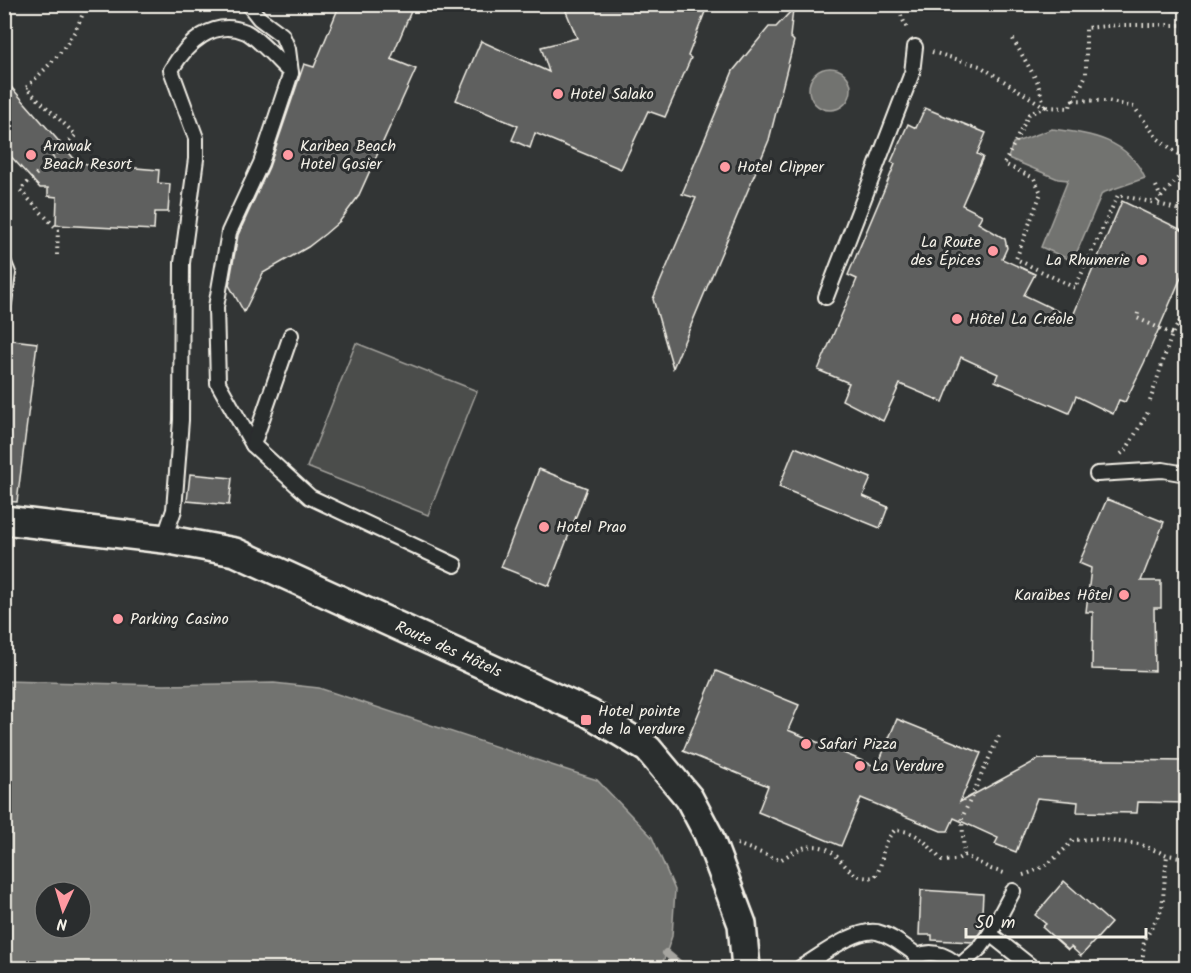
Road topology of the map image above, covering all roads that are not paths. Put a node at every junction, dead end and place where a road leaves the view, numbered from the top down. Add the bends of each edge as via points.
1 (248, 4) edge
2 (915, 47) road end
3 (291, 73) junction
4 (4, 263) edge
5 (826, 297) dead end
6 (4, 303) edge
7 (291, 334) dead end
8 (253, 444) junction
9 (1097, 474) road end
10 (1186, 474) edge
11 (4, 520) edge
12 (164, 539) junction
13 (455, 565) dead end
14 (1016, 884) road end
15 (990, 934) junction
16 (916, 962) edge
17 (746, 969) edge
18 (800, 969) edge
19 (956, 969) edge
20 (1033, 969) edge

1 - 3 lane via 282,35
2 - 5 lane via 912,73
3 - 8 lane via 261,163 229,232 216,307 218,383
3 - 12 lane via 248,32 222,27 201,35 182,52 171,70 196,138 196,159 182,263 181,420 175,499
4 - 6 lane via 8,273
7 - 8 lane
8 - 13 lane via 310,497
9 - 10 lane via 1163,470
11 - 12 street, Route des Hôtels
12 - 17 street, Route des Hôtels via 235,552 589,713 648,749 689,798 708,834 742,924
14 - 15 lane
15 - 19 lane
15 - 20 lane
16 - 18 lane via 894,938 875,932 860,933
16 - 19 lane via 925,953 945,955

